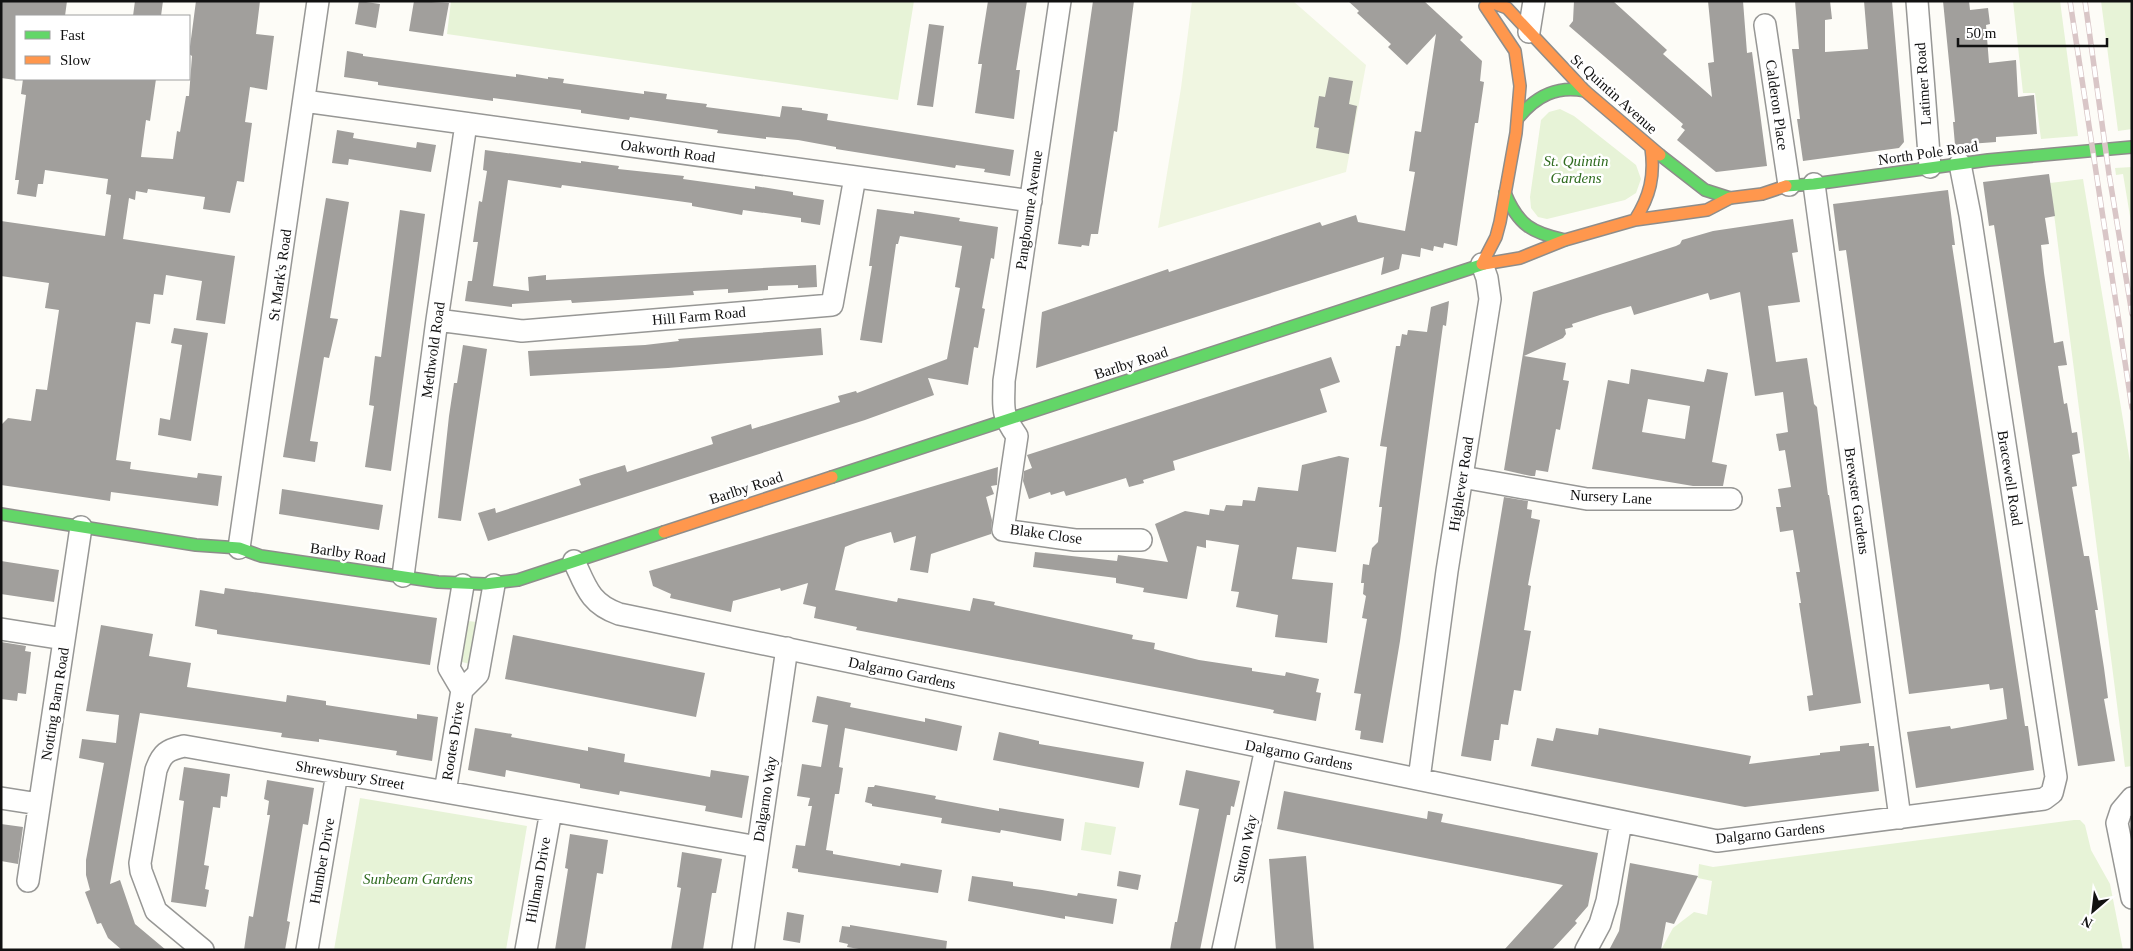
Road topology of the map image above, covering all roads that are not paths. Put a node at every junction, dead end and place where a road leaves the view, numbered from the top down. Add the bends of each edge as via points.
1 (318, 1) edge
2 (1060, 1) edge
3 (1483, 1) edge
4 (1488, 1) edge
5 (1534, 1) edge
6 (1918, 1) edge
7 (1765, 25) dead end
8 (1529, 32) junction
9 (1585, 91) junction
10 (304, 102) junction
11 (1518, 118) junction
12 (466, 124) junction
13 (2132, 147) edge
14 (1651, 148) junction
15 (1960, 164) junction
16 (1930, 167) junction
17 (855, 177) junction
18 (1814, 184) junction
19 (1789, 185) junction
20 (1505, 193) junction
21 (1730, 198) junction
22 (1031, 201) junction
23 (1635, 220) junction
24 (1565, 240) junction
25 (1482, 264) junction
26 (437, 320) junction
27 (1005, 419) junction
28 (1462, 477) junction
29 (1731, 499) dead end
30 (1, 514) edge
31 (81, 527) junction
32 (1142, 540) dead end
33 (239, 548) junction
34 (574, 561) junction
35 (403, 576) junction
36 (463, 585) junction
37 (494, 585) junction
38 (1, 629) edge
39 (64, 639) junction
40 (787, 648) junction
41 (462, 690) junction
42 (1266, 748) junction
43 (338, 773) junction
44 (1419, 779) junction
45 (444, 792) junction
46 (2052, 793) joint
47 (1, 798) edge
48 (2132, 798) edge
49 (39, 804) junction
50 (551, 810) junction
51 (1900, 818) junction
52 (1621, 822) junction
53 (758, 847) junction
54 (28, 881) dead end
55 (2132, 898) edge
56 (203, 950) edge
57 (307, 950) edge
58 (526, 950) edge
59 (743, 950) edge
60 (1224, 950) edge
61 (1586, 950) edge

1 - 10 street, St Mark's Road
2 - 22 street, Pangbourne Avenue
3 - 11 street via 1489,16 1513,45 1517,58
4 - 8 street, St Quintin Avenue via 1507,8
5 - 8 street
6 - 16 street, Latimer Road
7 - 19 street, Calderon Place
8 - 9 street, St Quintin Avenue
9 - 11 street via 1564,87 1550,92 1535,99
9 - 14 street, St Quintin Avenue
10 - 12 street, Oakworth Road
10 - 33 street, St Mark's Road
11 - 20 street
12 - 17 street, Oakworth Road
12 - 26 street, Methwold Road
13 - 15 street, North Pole Road
14 - 21 street, St Quintin Avenue via 1704,190
14 - 23 street via 1655,168 1651,189
15 - 16 street, North Pole Road
15 - 46 street, Bracewell Road via 2056,777
16 - 18 street, North Pole Road
17 - 22 street, Oakworth Road
17 - 26 street, Hill Farm Road via 832,305 522,331
18 - 19 street, North Pole Road
18 - 51 street, Brewster Gardens
19 - 21 street, North Pole Road via 1762,194
20 - 24 street via 1516,217 1527,228 1543,236
20 - 25 street via 1495,238
21 - 23 street via 1707,210
22 - 27 street, Pangbourne Avenue via 1004,381
23 - 24 street
24 - 25 street via 1520,258
25 - 27 street, Barlby Road
25 - 28 street, Highlever Road via 1490,298
26 - 35 street, Methwold Road
27 - 32 street, Blake Close via 1017,436 1003,530 1075,540
27 - 34 street, Barlby Road
28 - 29 street, Nursery Lane via 1587,499
28 - 44 street, Highlever Road
30 - 31 street, Barlby Road
31 - 33 street, Barlby Road via 196,545
31 - 39 street, Notting Barn Road
33 - 35 street, Barlby Road via 261,556
34 - 37 street, Barlby Road
34 - 40 street, Dalgarno Gardens via 596,603 606,610
35 - 36 street, Barlby Road
36 - 37 street, Barlby Road
36 - 41 street, Rootes Drive via 449,668
37 - 41 street, Rootes Drive via 478,674
38 - 39 street
39 - 49 street, Notting Barn Road
40 - 42 street, Dalgarno Gardens
40 - 53 street, Dalgarno Way
41 - 45 street, Rootes Drive
42 - 44 street, Dalgarno Gardens
42 - 60 street, Sutton Way
43 - 45 street, Shrewsbury Street
43 - 56 street, Shrewsbury Street via 184,746 169,749 162,755 156,770 141,871 156,911
43 - 57 street, Humber Drive
44 - 52 street, Dalgarno Gardens
45 - 50 street, Shrewsbury Street
46 - 51 street, Dalgarno Gardens via 2044,799
47 - 49 street
48 - 55 street via 2121,810 2117,823
49 - 54 street, Notting Barn Road
50 - 53 street, Shrewsbury Street
50 - 58 street, Hillman Drive
51 - 52 street, Dalgarno Gardens via 1717,841
52 - 61 street via 1607,901 1600,924
53 - 59 street, Dalgarno Way

